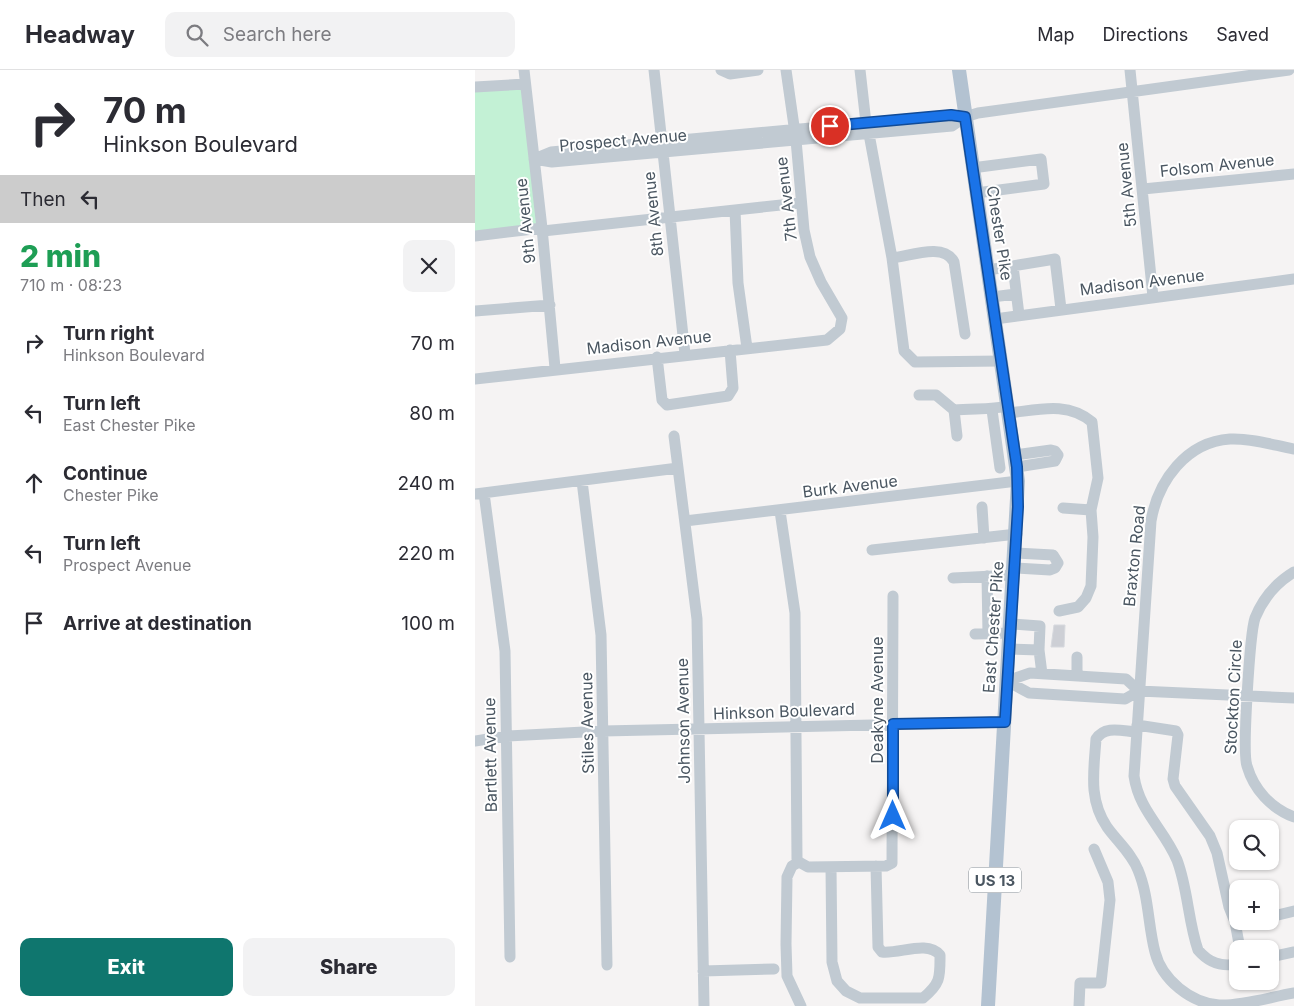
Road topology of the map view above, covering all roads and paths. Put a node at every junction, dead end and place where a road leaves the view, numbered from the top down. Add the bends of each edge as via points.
1 (524, 70) edge
2 (654, 70) edge
3 (721, 70) edge
4 (758, 70) edge
5 (786, 70) edge
6 (860, 70) edge
7 (959, 70) edge
8 (1130, 70) edge
9 (1289, 70) edge
10 (525, 84) junction
11 (475, 87) edge
12 (1133, 92) junction
13 (965, 117) junction
14 (867, 128) junction
15 (795, 135) junction
16 (663, 147) junction
17 (534, 159) junction
18 (973, 168) junction
19 (1294, 174) edge
20 (1143, 190) junction
21 (976, 193) junction
22 (800, 202) junction
23 (735, 210) junction
24 (670, 218) junction
25 (543, 230) junction
26 (475, 236) edge
27 (892, 258) junction
28 (1013, 266) junction
29 (988, 270) junction
30 (1294, 279) edge
31 (1016, 294) junction
32 (992, 297) junction
33 (1153, 297) junction
34 (549, 305) junction
35 (1061, 309) junction
36 (475, 311) edge
37 (1019, 315) junction
38 (995, 318) junction
39 (965, 334) dead end
40 (827, 340) joint
41 (747, 348) junction
42 (730, 350) junction
43 (685, 354) junction
44 (657, 357) junction
45 (1001, 361) junction
46 (555, 368) junction
47 (475, 379) edge
48 (919, 395) dead end
49 (1008, 407) junction
50 (954, 410) junction
51 (992, 410) junction
52 (1012, 431) junction
53 (995, 434) junction
54 (674, 436) dead end
55 (957, 436) dead end
56 (1294, 449) edge
57 (998, 456) junction
58 (1016, 458) junction
59 (678, 468) junction
60 (1000, 468) dead end
61 (582, 481) junction
62 (1018, 481) junction
63 (479, 494) edge
64 (982, 507) dead end
65 (1063, 508) dead end
66 (1091, 510) junction
67 (780, 511) junction
68 (685, 521) junction
69 (1017, 534) junction
70 (984, 538) junction
71 (873, 550) dead end
72 (1015, 552) junction
73 (1014, 572) junction
74 (1294, 572) edge
75 (987, 576) junction
76 (953, 578) dead end
77 (893, 596) dead end
78 (1059, 611) dead end
79 (1011, 628) junction
80 (975, 634) dead end
81 (988, 634) junction
82 (1009, 649) junction
83 (1039, 650) junction
84 (1077, 657) dead end
85 (1042, 674) junction
86 (1077, 676) junction
87 (1007, 681) junction
88 (1139, 691) junction
89 (1248, 697) junction
90 (1294, 698) edge
91 (1005, 722) junction
92 (893, 724) junction
93 (795, 727) junction
94 (1137, 729) junction
95 (699, 730) junction
96 (603, 731) junction
97 (506, 736) junction
98 (475, 740) edge
99 (1294, 817) edge
100 (1094, 849) dead end
101 (799, 862) junction
102 (876, 866) junction
103 (831, 867) junction
104 (1229, 907) edge
105 (1294, 911) edge
106 (1279, 915) edge
107 (1294, 952) edge
108 (1279, 955) edge
109 (510, 957) dead end
110 (1229, 964) edge
111 (607, 966) dead end
112 (774, 969) dead end
113 (703, 971) junction
114 (1294, 993) edge
115 (927, 1002) edge
116 (704, 1006) edge
117 (801, 1006) edge
118 (988, 1006) edge
119 (1079, 1006) edge

1 - 10 street, 9th Avenue
2 - 16 street, 8th Avenue
3 - 4 street via 730,74
5 - 15 street, 7th Avenue
6 - 14 street
7 - 13 main road, Chester Pike / US 13
8 - 12 street, 5th Avenue
9 - 12 street, Prospect Avenue
10 - 11 street
10 - 17 street, 9th Avenue
12 - 13 street, Prospect Avenue
12 - 20 street, 5th Avenue
13 - 14 street, Prospect Avenue via 952,126
13 - 18 main road, Chester Pike / US 13
14 - 15 street, Prospect Avenue
14 - 27 street
15 - 16 street, Prospect Avenue
15 - 22 street, 7th Avenue
16 - 17 street, Prospect Avenue via 551,152
16 - 24 street, 8th Avenue
17 - 25 street, 9th Avenue
18 - 21 main road, Chester Pike / US 13
18 - 21 street via 1041,160 1044,184
19 - 20 street, Folsom Avenue
20 - 33 street, 5th Avenue
21 - 29 main road, Chester Pike / US 13
22 - 23 street
22 - 40 street, 7th Avenue via 810,257 842,318 840,329
23 - 24 street
23 - 41 street via 738,283
24 - 25 street
24 - 43 street, 8th Avenue
25 - 26 street
25 - 34 street, 9th Avenue
27 - 39 street via 941,251 951,256
27 - 45 street via 904,351 911,359 915,362
28 - 29 street
28 - 31 street
28 - 35 street via 1055,259
29 - 32 main road, Chester Pike / US 13
30 - 33 street, Madison Avenue
31 - 32 street
31 - 37 street
32 - 38 main road, Chester Pike / US 13
33 - 35 street, Madison Avenue
34 - 36 street
34 - 46 street, 9th Avenue
35 - 37 street, Madison Avenue
37 - 38 street, Madison Avenue
38 - 45 main road, Chester Pike / US 13
40 - 41 street, Madison Avenue
41 - 42 street, Madison Avenue
42 - 43 street, Madison Avenue
42 - 44 street via 732,393 667,405 662,400
43 - 44 street, Madison Avenue
44 - 46 street, Madison Avenue
45 - 49 main road, Chester Pike / US 13
46 - 47 street, Madison Avenue
48 - 50 street via 936,395
49 - 51 street
49 - 52 main road, East Chester Pike / US 13
49 - 66 street via 1058,407 1092,422 1098,478
50 - 51 street via 983,407
50 - 55 street
51 - 53 street
52 - 53 street
52 - 58 main road, East Chester Pike / US 13
53 - 57 street
54 - 59 street, Johnson Avenue
56 - 88 street, Braxton Road via 1241,439 1217,442 1193,452 1169,475 1157,497 1151,521
57 - 58 street
57 - 60 street
58 - 62 main road, East Chester Pike / US 13
59 - 61 street
59 - 68 street, Johnson Avenue
61 - 63 street
61 - 96 street, Stiles Avenue via 601,635
62 - 67 street, Burk Avenue
62 - 69 main road, East Chester Pike / US 13
63 - 97 street, Bartlett Avenue via 505,651
64 - 70 street
65 - 66 street
66 - 78 street via 1091,586 1078,607
67 - 68 street, Burk Avenue
67 - 93 street via 795,613
68 - 95 street, Johnson Avenue via 697,619
69 - 70 street
69 - 72 main road, East Chester Pike / US 13
70 - 71 street
72 - 73 main road, East Chester Pike / US 13
72 - 73 street via 1053,555 1058,563 1050,570
73 - 75 street
73 - 79 main road, East Chester Pike / US 13
74 - 89 street, Stockton Circle via 1269,594 1254,621
75 - 76 street
75 - 81 street
77 - 92 street, Deakyne Avenue
79 - 81 street
79 - 82 main road, East Chester Pike / US 13
79 - 83 street via 1040,626
80 - 81 street
82 - 83 street
82 - 87 main road, East Chester Pike / US 13
83 - 85 street
84 - 86 street
85 - 86 street
85 - 87 street via 1030,673
86 - 88 street via 1126,679
87 - 88 street via 1029,692 1125,699
87 - 91 main road, East Chester Pike / US 13
88 - 89 street
88 - 94 street, Braxton Road
89 - 90 street
89 - 99 street, Stockton Circle via 1245,751 1250,776 1262,796
91 - 92 street, Hinkson Boulevard
91 - 118 main road, East Chester Pike / US 13
92 - 93 street, Hinkson Boulevard
92 - 102 street, Deakyne Avenue via 893,858 887,866
93 - 95 street, Hinkson Boulevard
93 - 101 street
94 - 104 street via 1168,728 1179,735 1173,778 1175,786 1210,836
94 - 110 street, Braxton Road via 1134,776 1139,800 1177,860 1198,950 1217,964
94 - 114 street via 1108,730 1098,735 1092,779 1099,814 1139,871 1160,967 1183,991 1218,1005
95 - 96 street, Hinkson Boulevard
95 - 113 street, Johnson Avenue
96 - 97 street, Hinkson Boulevard
96 - 111 street, Stiles Avenue
97 - 98 street, Hinkson Boulevard
97 - 109 street, Bartlett Avenue
100 - 119 street via 1108,882 1110,900 1101,983 1080,983
101 - 103 street via 808,867
101 - 117 street via 787,877 786,944 787,976
102 - 103 street
102 - 115 street via 878,947 882,952 891,953 929,948 940,955 936,987
103 - 115 street via 832,962 837,981 860,998
105 - 106 street
107 - 108 street
112 - 113 street
113 - 116 street, Johnson Avenue

